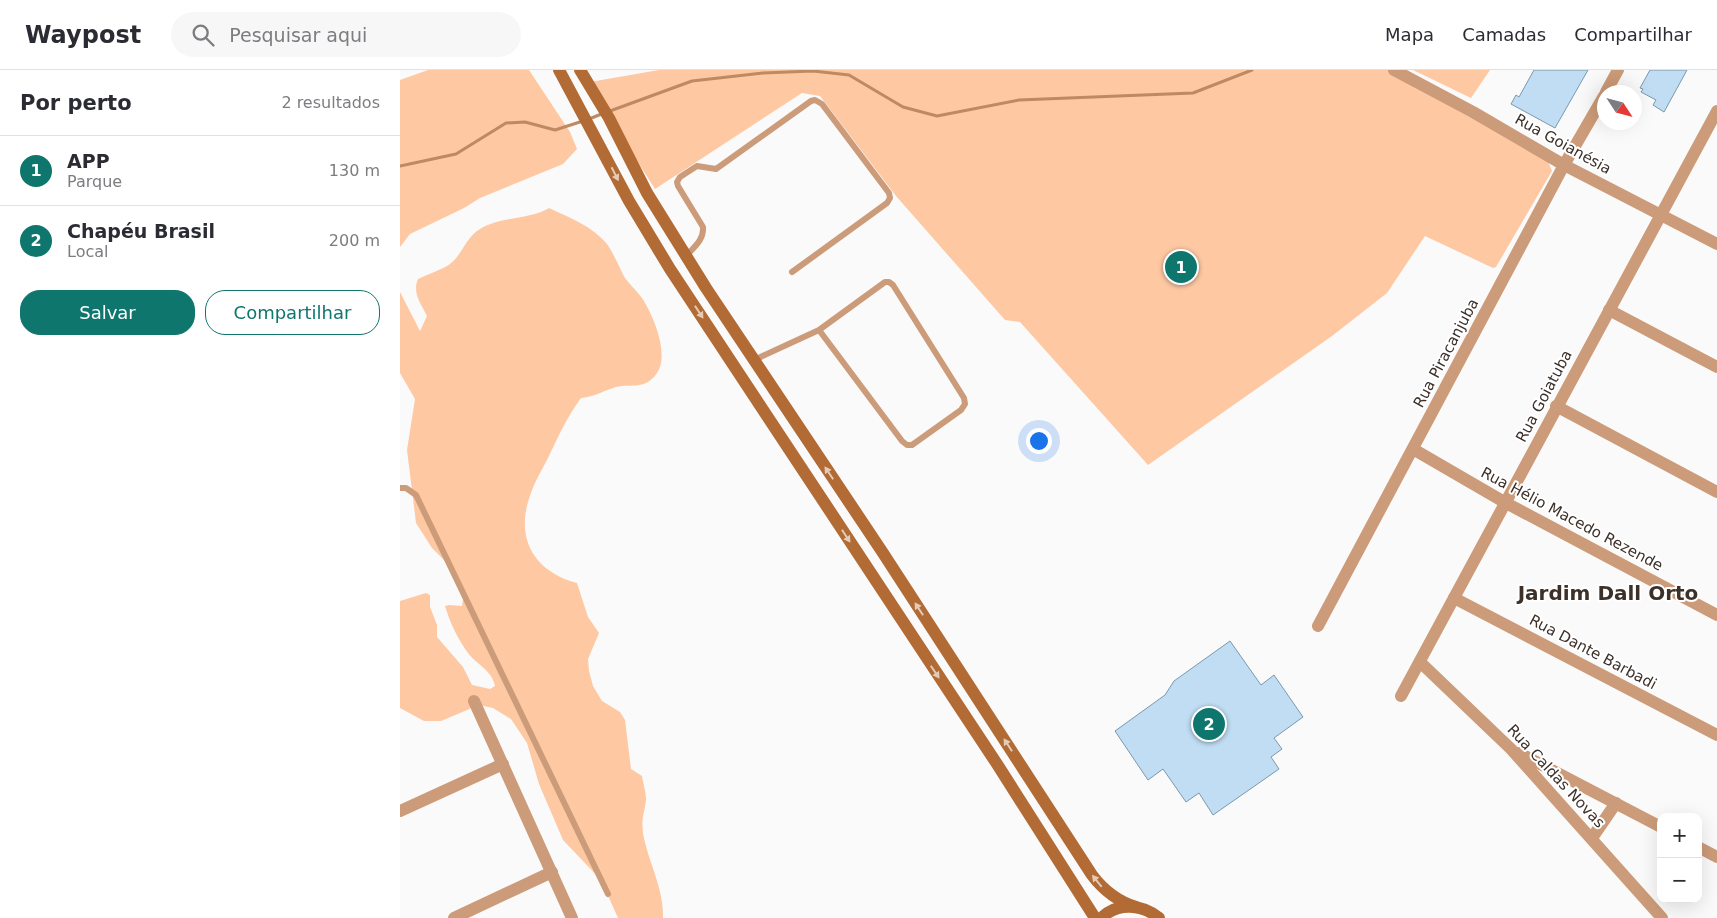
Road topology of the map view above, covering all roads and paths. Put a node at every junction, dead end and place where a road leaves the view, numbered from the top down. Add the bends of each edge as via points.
1 (559, 70) edge
2 (580, 70) edge
3 (1394, 70) edge
4 (1618, 70) edge
5 (1610, 85) edge
6 (1597, 108) edge
7 (1716, 115) edge
8 (1564, 166) junction
9 (1660, 213) junction
10 (1717, 244) edge
11 (686, 257) junction
12 (792, 272) dead end
13 (1609, 310) junction
14 (820, 330) junction
15 (754, 360) junction
16 (1717, 367) edge
17 (1556, 406) junction
18 (1413, 449) junction
19 (400, 488) edge
20 (1717, 492) edge
21 (1506, 503) junction
22 (1454, 598) junction
23 (1717, 615) edge
24 (1318, 626) dead end
25 (1420, 662) junction
26 (1401, 696) dead end
27 (474, 702) dead end
28 (1717, 735) edge
29 (1511, 749) junction
30 (503, 764) junction
31 (1616, 803) junction
32 (400, 811) edge
33 (1657, 825) edge
34 (1592, 838) junction
35 (1702, 849) edge
36 (1717, 857) edge
37 (552, 872) junction
38 (608, 894) dead end
39 (1136, 907) junction
40 (454, 918) edge
41 (572, 918) edge
42 (1095, 918) edge
43 (1101, 918) edge
44 (1159, 918) edge
45 (1662, 918) edge

1 -> 42 street via 629,201 670,269
2 - 11 street
3 - 8 street, Rua Goianésia via 1474,112
4 - 5 street, Rua Piracanjuba
6 - 8 street, Rua Piracanjuba
7 - 9 street, Rua Goiatuba
8 - 9 street, Rua Goianésia
8 - 18 street, Rua Piracanjuba
9 - 10 street, Rua Goianésia
9 - 13 street, Rua Goiatuba
11 - 12 lane via 701,240 704,227 678,186 680,177 697,166 716,169 815,100 822,104 889,192 890,198
11 - 15 street
13 - 16 street
13 - 17 street, Rua Goiatuba
14 - 14 lane via 889,282 894,285 965,404 919,440 907,445
14 - 15 lane
39 -> 15 street via 1109,894 1092,874
17 - 20 street
17 - 21 street, Rua Goiatuba
18 - 21 street, Rua Hélio Macedo Rezende
18 - 24 street, Rua Piracanjuba
19 - 38 lane via 416,495
21 - 22 street, Rua Goiatuba
21 - 23 street, Rua Hélio Macedo Rezende
22 - 25 street, Rua Goiatuba
22 - 28 street, Rua Dante Barbadi
25 - 26 street, Rua Goiatuba
25 - 29 street, Rua Caldas Novas
27 - 30 street
29 - 31 street
29 - 34 street, Rua Caldas Novas
30 - 32 street
30 - 37 street
31 - 33 street
31 - 34 street
34 - 45 street, Rua Caldas Novas
35 - 36 street
37 - 40 street
37 - 41 street
39 - 43 street via 1115,909
39 - 44 street

